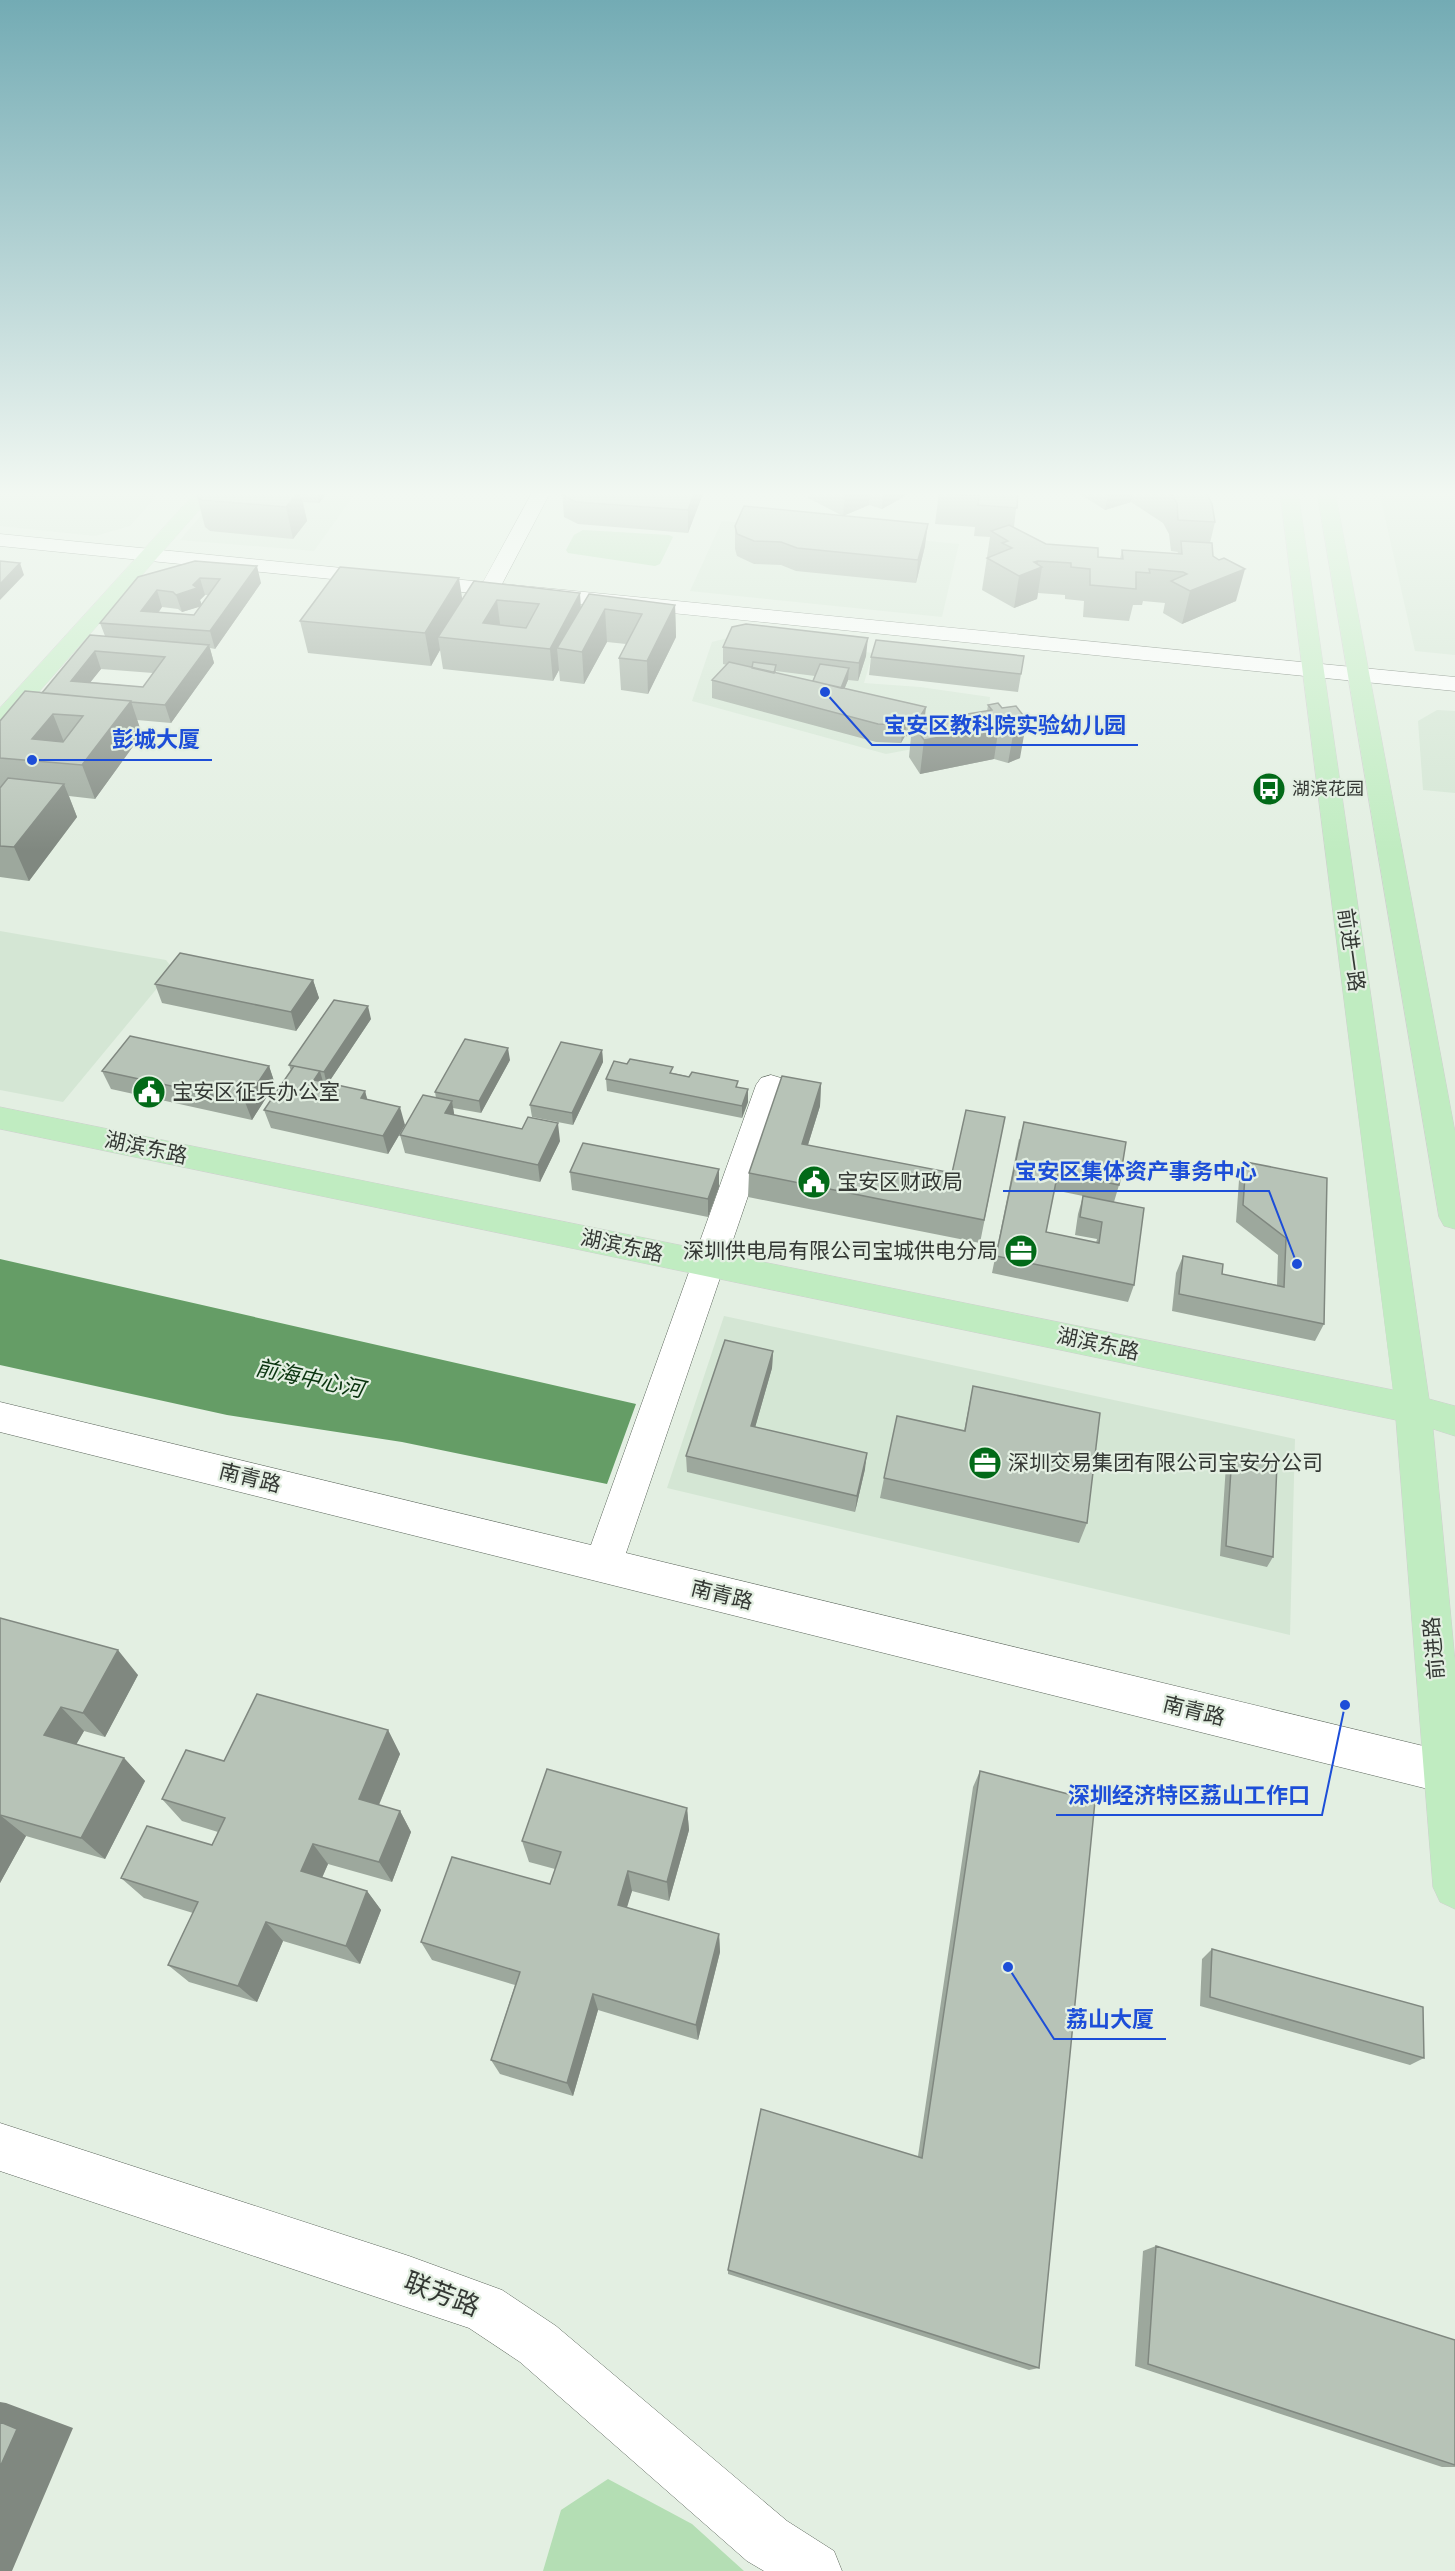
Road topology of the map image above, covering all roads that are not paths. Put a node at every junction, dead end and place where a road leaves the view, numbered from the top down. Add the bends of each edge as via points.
1 (75, 611) edge
2 (100, 611) edge
3 (713, 611) edge
4 (1305, 611) edge
5 (1346, 611) edge
6 (1313, 670) junction
7 (1357, 675) junction
8 (8, 683) dead end
9 (1455, 684) edge
10 (0, 722) edge
11 (771, 1085) dead end
12 (0, 1118) edge
13 (1455, 1217) edge
14 (709, 1264) junction
15 (1413, 1409) junction
16 (0, 1417) edge
17 (1455, 1421) edge
18 (603, 1565) junction
19 (1444, 1772) junction
20 (1455, 1887) edge
21 (0, 2147) edge
22 (814, 2571) edge

1 - 8 main road
2 - 10 main road
3 - 6 street
4 - 6 main road, 前进一路
5 - 7 main road
6 - 7 street
6 - 15 main road, 前进一路
7 - 9 street
7 - 13 main road
11 - 14 street
12 - 14 main road, 湖滨东路
14 - 15 main road, 湖滨东路
14 - 18 street
15 - 17 main road, 湖滨东路
15 - 19 main road, 前进路
16 - 18 street, 南青路
18 - 19 street, 南青路
19 - 20 main road, 前进路
21 - 22 street, 联芳路 via 484,2308 538,2344 767,2541

